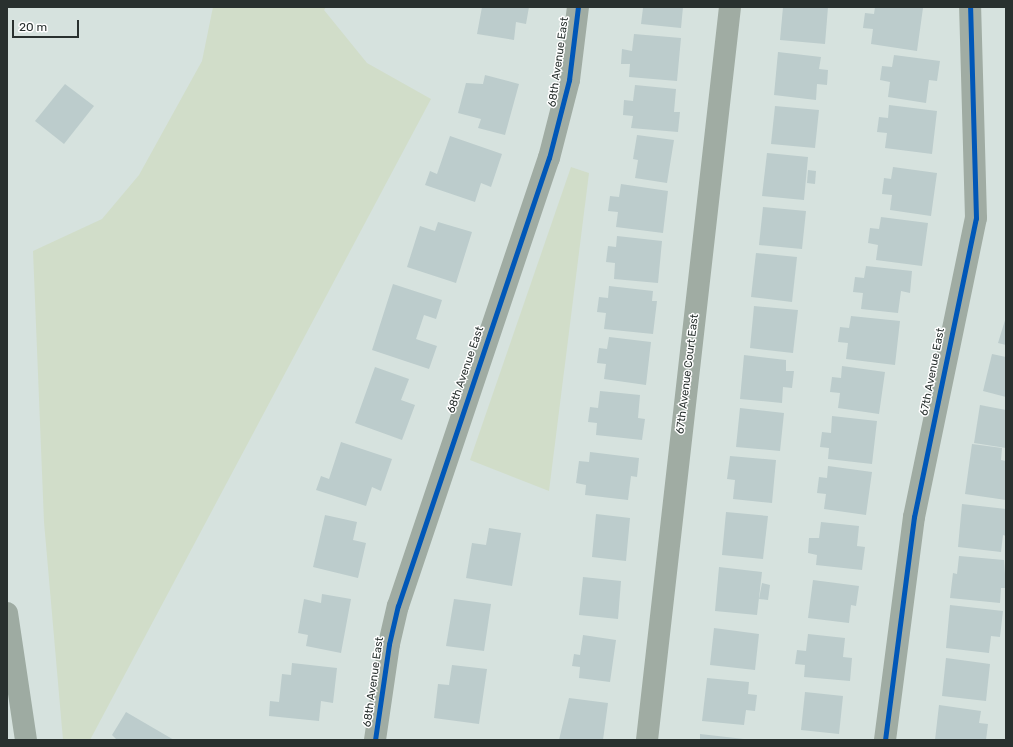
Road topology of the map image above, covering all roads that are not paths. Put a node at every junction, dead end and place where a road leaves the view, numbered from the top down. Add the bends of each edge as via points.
1 (578, 7) edge
2 (730, 7) edge
3 (970, 7) edge
4 (7, 613) edge
5 (26, 740) edge
6 (375, 740) edge
7 (646, 740) edge
8 (885, 740) edge

1 - 6 street, 68th Avenue East via 569,80 551,151 398,606 389,644
2 - 7 street, 67th Avenue Court East
3 - 8 street, 67th Avenue East via 976,218 914,518
4 - 5 street

